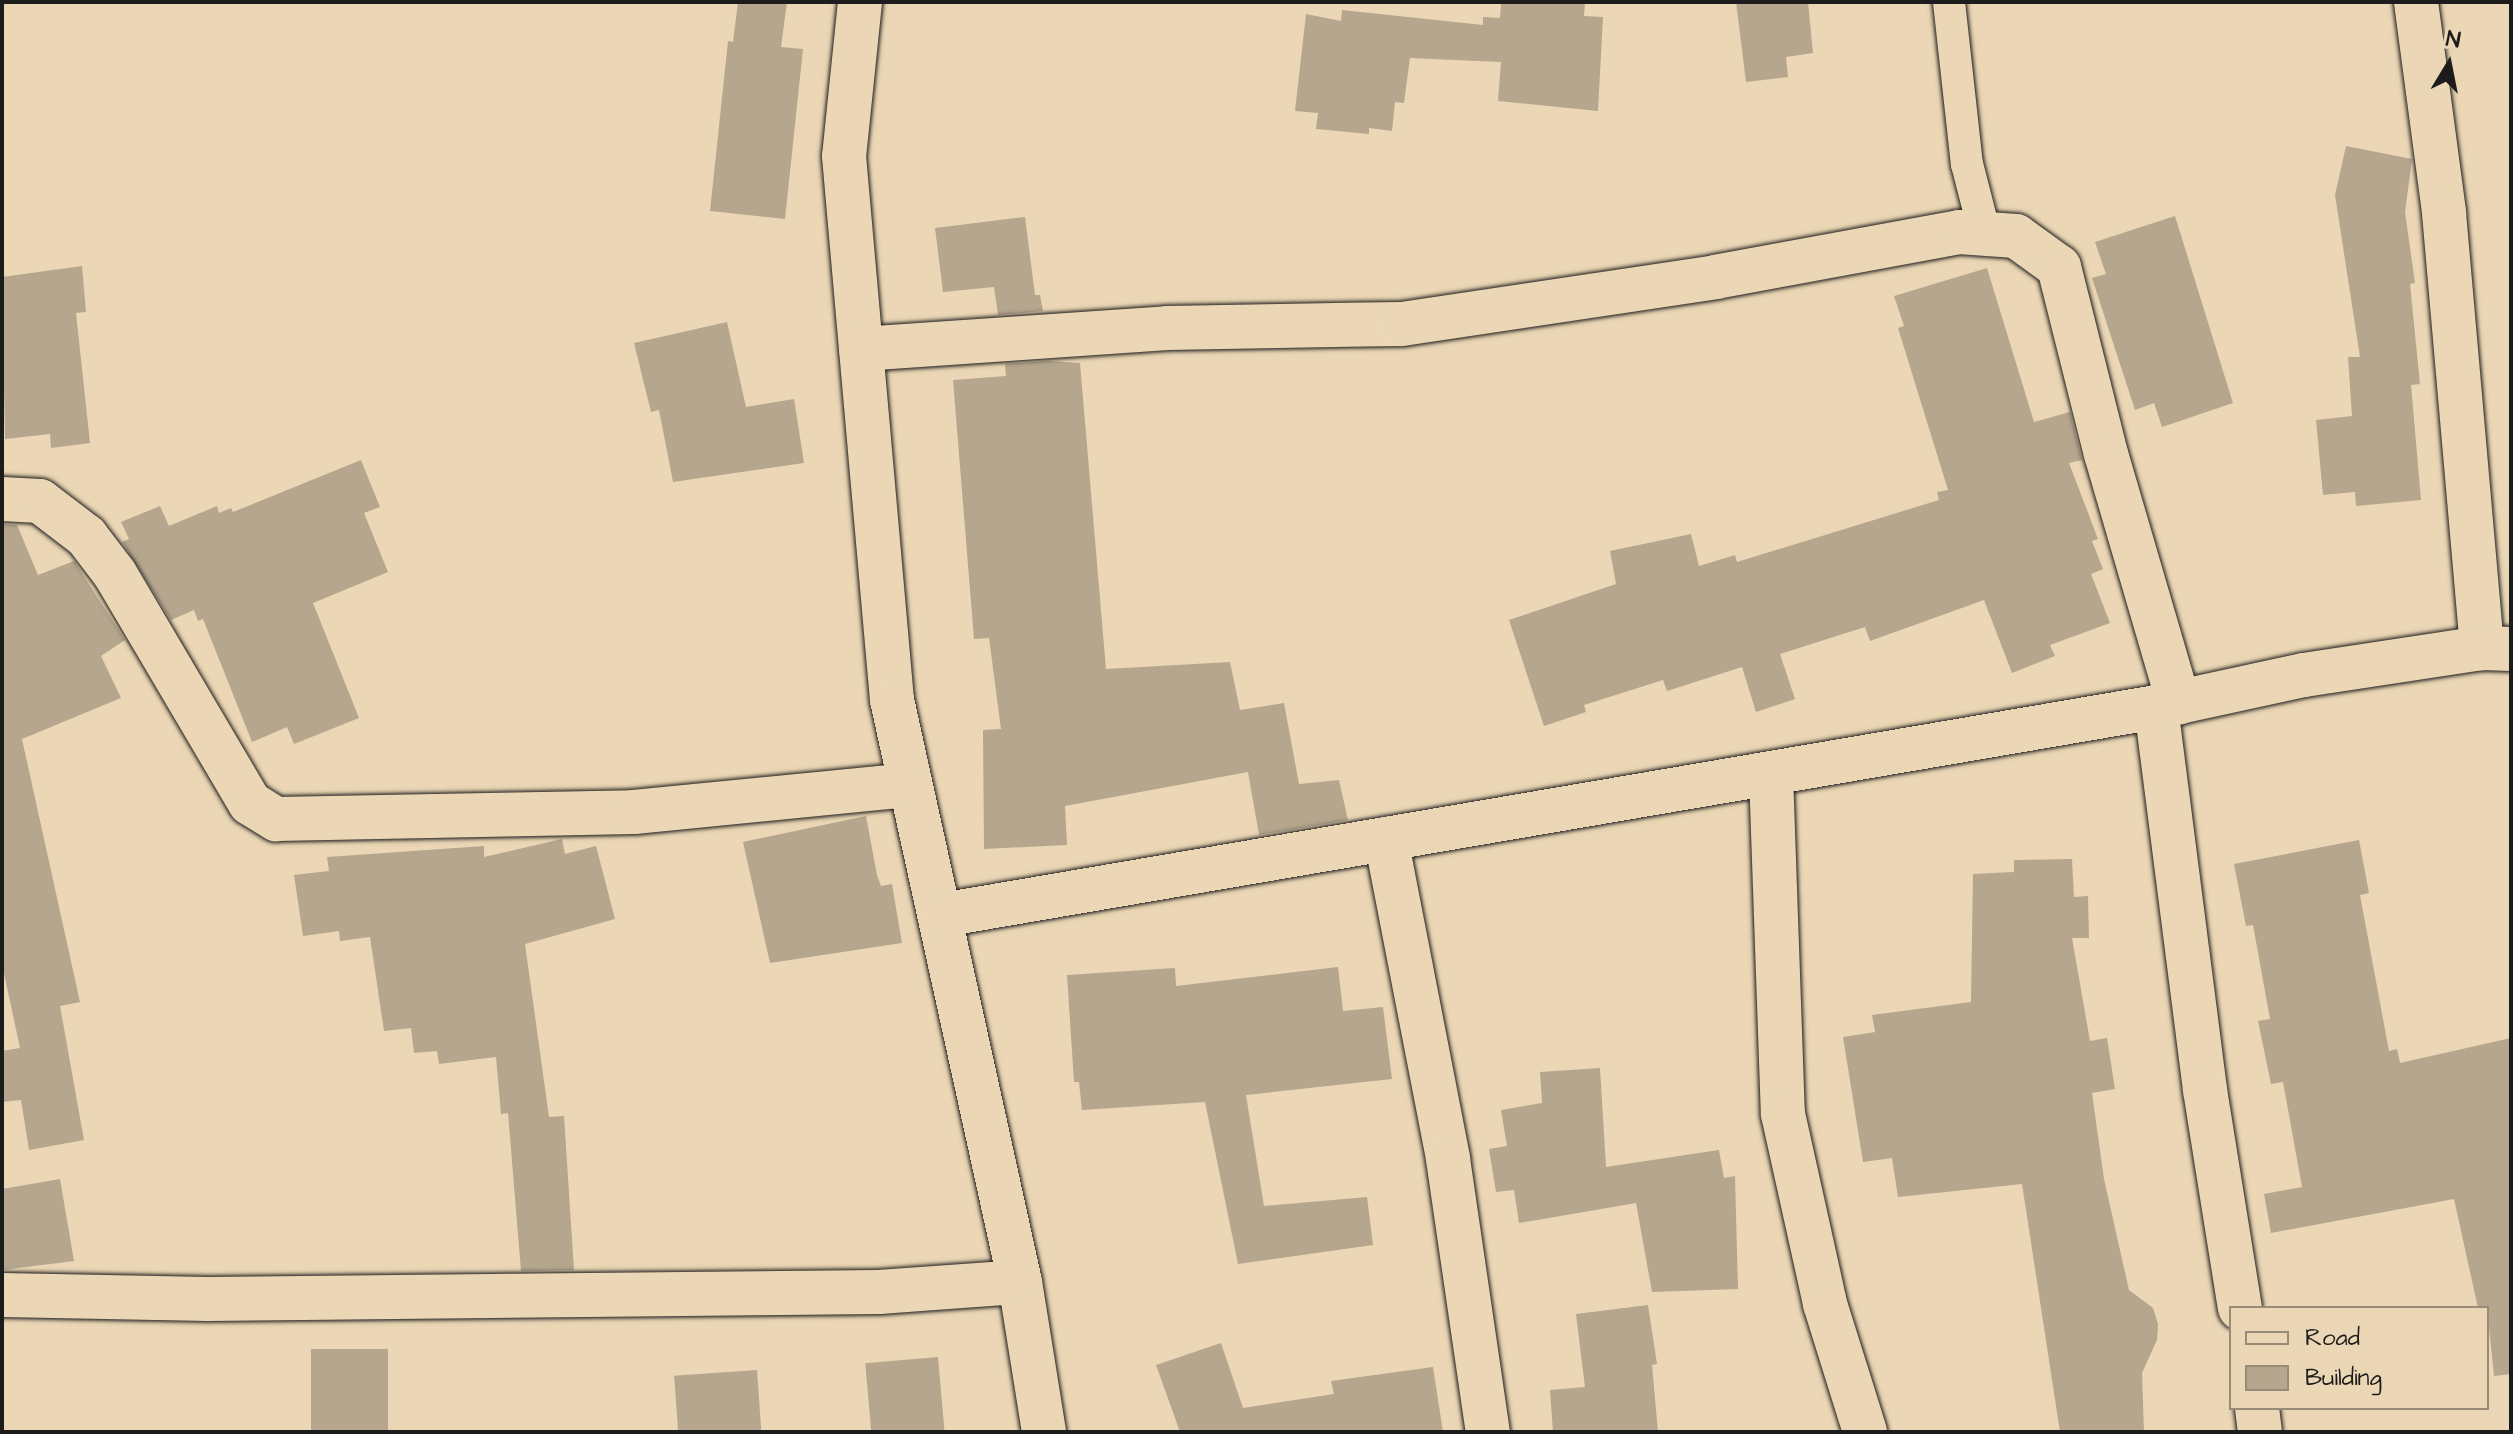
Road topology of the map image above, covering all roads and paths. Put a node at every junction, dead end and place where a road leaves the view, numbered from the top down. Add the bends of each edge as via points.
1 (860, 2) edge
2 (1949, 2) edge
3 (2416, 2) edge
4 (1985, 234) junction
5 (861, 349) junction
6 (2, 499) edge
7 (2496, 649) edge
8 (2167, 705) junction
9 (1771, 774) junction
10 (908, 785) junction
11 (1386, 839) junction
12 (942, 915) junction
13 (1020, 1282) junction
14 (2, 1295) edge
15 (2240, 1306) edge
16 (2257, 1410) edge
17 (1044, 1432) edge
18 (1488, 1432) edge
19 (1865, 1432) edge
20 (2260, 1432) edge

1 - 5 street via 844,156
2 - 4 lane via 1967,164
3 - 7 street
4 - 5 street via 1959,232 1715,277 1402,324 1167,328
4 - 8 street via 2016,236 2059,267
5 - 10 street via 892,700
6 - 10 street via 40,501 86,536 115,574 250,803 276,819 634,812
7 - 8 street via 2304,675
8 - 9 street
8 - 15 street via 2205,1090
9 - 11 street
9 - 19 street via 1783,1114 1825,1304
10 - 12 street
11 - 12 street
11 - 18 street via 1448,1159
12 - 13 street
13 - 14 street via 848,1293 208,1299
13 - 17 street
16 - 20 street

